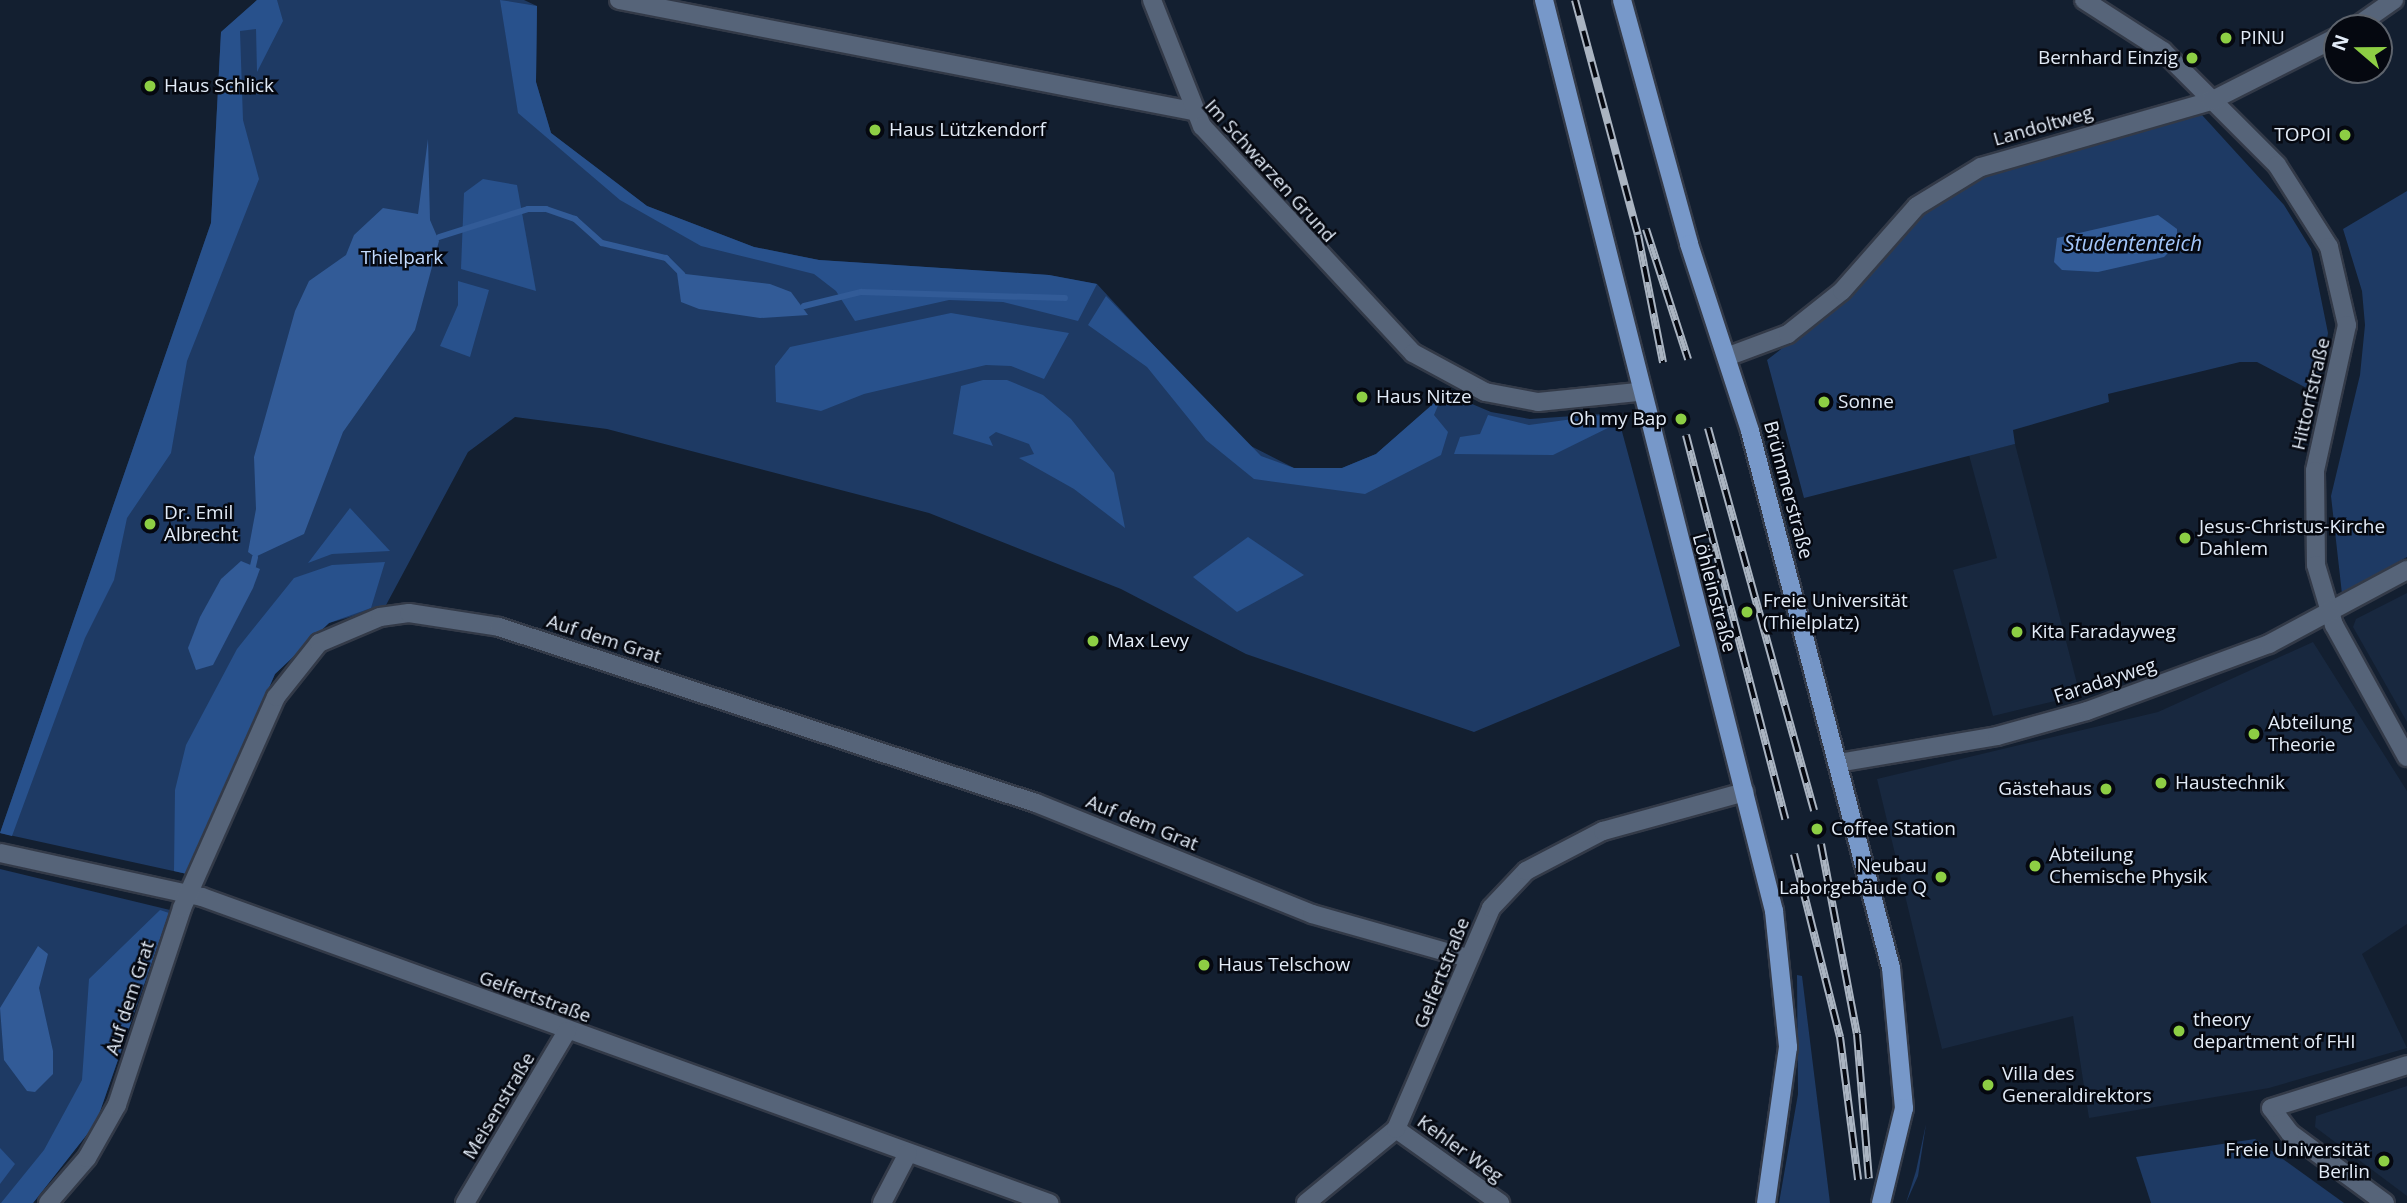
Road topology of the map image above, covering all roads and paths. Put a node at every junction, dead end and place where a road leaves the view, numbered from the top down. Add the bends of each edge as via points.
1 (619, 0) edge
2 (1152, 0) edge
3 (1544, 0) edge
4 (1622, 0) edge
5 (2084, 0) edge
6 (2394, 0) edge
7 (2374, 14) edge
8 (2323, 44) edge
9 (2211, 101) junction
10 (1192, 111) junction
11 (1728, 356) junction
12 (1638, 392) junction
13 (2407, 570) edge
14 (2328, 612) junction
15 (2407, 757) edge
16 (1838, 763) junction
17 (1745, 792) junction
18 (0, 853) edge
19 (188, 894) junction
20 (1466, 958) junction
21 (567, 1031) junction
22 (2407, 1065) edge
23 (1396, 1129) junction
24 (908, 1153) junction
25 (48, 1203) edge
26 (465, 1203) edge
27 (883, 1203) edge
28 (1049, 1203) edge
29 (1306, 1203) edge
30 (1500, 1203) edge
31 (1766, 1203) edge
32 (1881, 1203) edge
33 (2385, 1203) edge

1 - 10 street, Im Schwarzen Grund
2 - 10 street
3 - 12 main road, Löhleinstraße
4 - 11 main road, Brümmerstraße via 1689,244
5 - 9 street, Hittorfstraße via 2163,51
6 - 7 street
8 - 9 street, Landoltweg
9 - 11 street, Landoltweg via 1981,167 1917,206 1842,291 1788,334
9 - 14 street, Hittorfstraße via 2295,186 2314,215 2341,282 2347,325 2343,362 2315,471 2311,515
10 - 12 street, Im Schwarzen Grund via 1345,286 1390,332 1443,374 1485,392 1538,402
11 - 16 main road, Brümmerstraße
12 - 17 main road, Löhleinstraße
13 - 14 street, Faradayweg
14 - 15 street, Hittorfstraße
14 - 16 street, Faradayweg via 2269,644 2087,711 1997,736
16 - 32 main road, Brümmerstraße via 1899,1014 1904,1108
17 - 20 street, Gelfertstraße via 1558,849 1491,908
17 - 31 main road, Löhleinstraße via 1774,911 1786,1002 1785,1098
18 - 19 street, Gelfertstraße
19 - 20 street, Auf dem Grat via 296,666 342,629 409,613 499,626 1036,803 1312,914
19 - 21 street, Gelfertstraße
19 - 25 street, Auf dem Grat via 117,1105 87,1158
20 - 23 street, Gelfertstraße via 1427,1067
21 - 24 street, Gelfertstraße
21 - 26 street, Meisenstraße
22 - 33 street via 2272,1108 2290,1133
23 - 29 street, Gelfertstraße
23 - 30 street, Kehler Weg
24 - 27 street
24 - 28 street, Gelfertstraße

